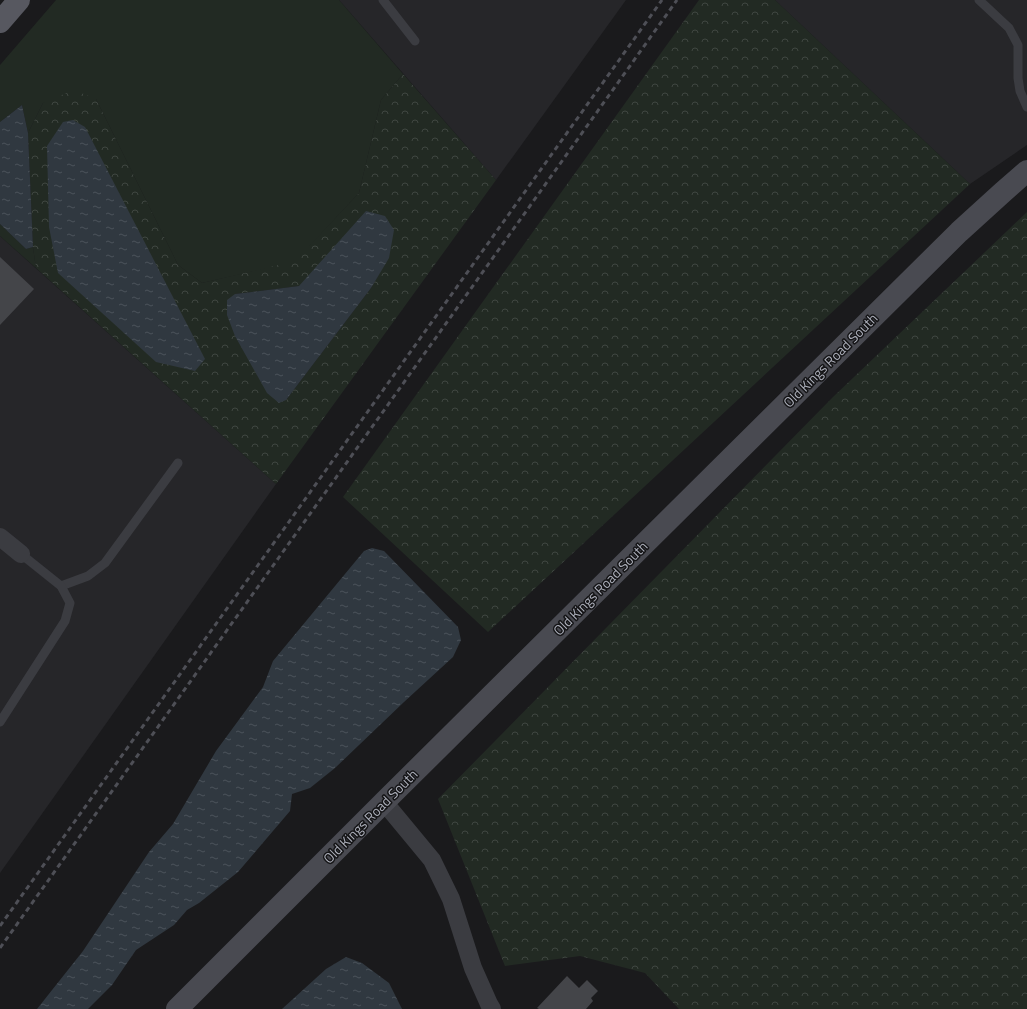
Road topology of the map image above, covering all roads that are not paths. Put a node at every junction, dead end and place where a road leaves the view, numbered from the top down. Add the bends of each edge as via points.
1 (19, 0) edge
2 (383, 0) edge
3 (979, 0) edge
4 (0, 22) edge
5 (415, 41) dead end
6 (1027, 106) edge
7 (1027, 171) edge
8 (178, 463) dead end
9 (0, 537) edge
10 (21, 554) joint
11 (61, 586) junction
12 (0, 722) edge
13 (384, 802) junction
14 (177, 1009) edge
15 (492, 1009) edge

1 - 4 main road
2 - 5 lane
3 - 6 lane via 1009,28 1018,45 1018,78 1020,91
7 - 13 street, Old Kings Road South via 959,232
8 - 11 lane via 104,562 88,576
9 - 10 street
10 - 11 lane
11 - 12 lane via 70,603 65,621
13 - 14 street, Old Kings Road South
13 - 15 street via 432,860 451,899 473,968

